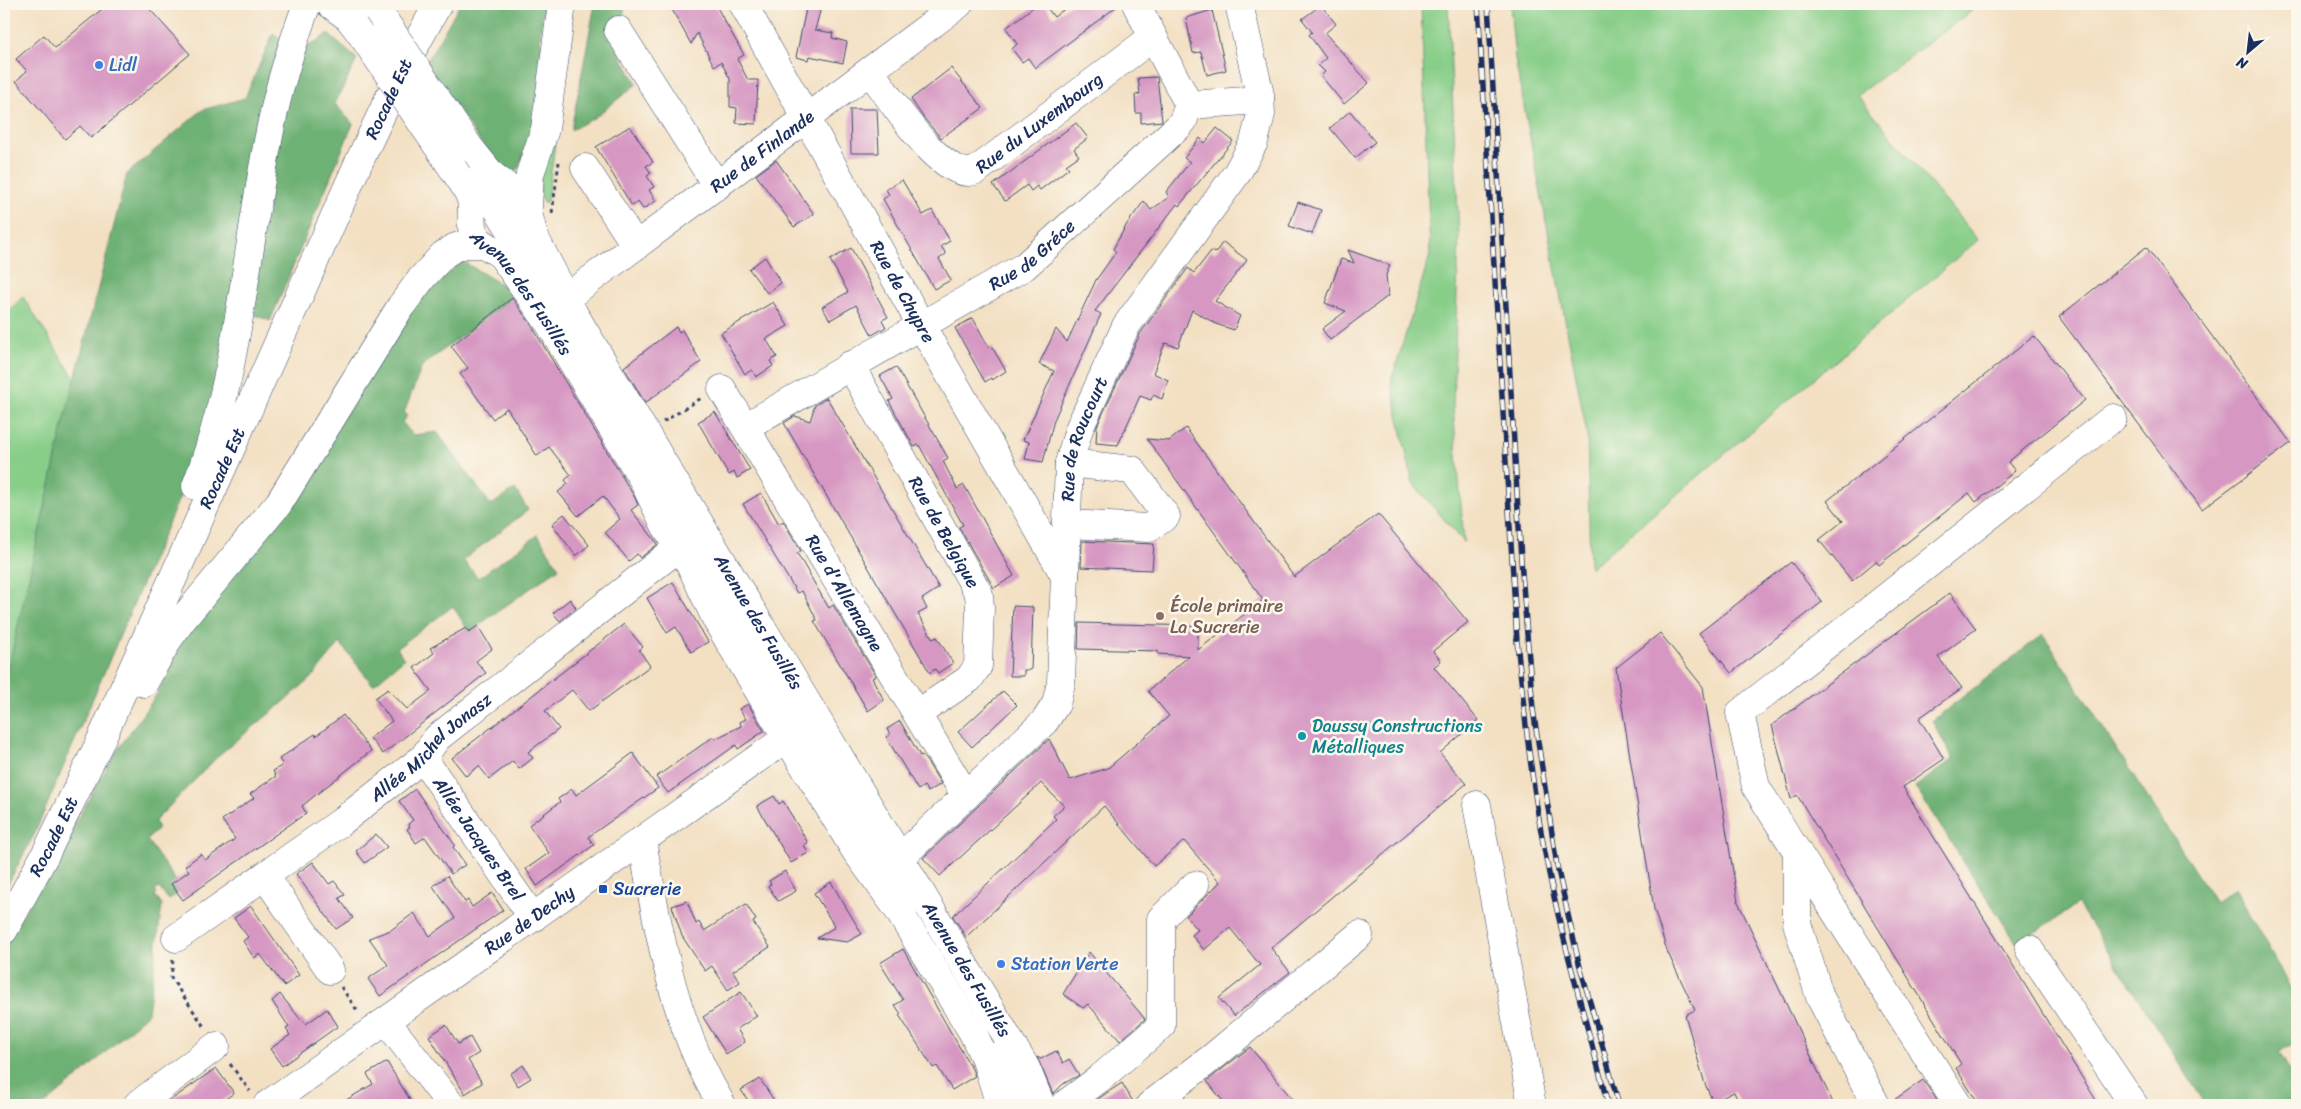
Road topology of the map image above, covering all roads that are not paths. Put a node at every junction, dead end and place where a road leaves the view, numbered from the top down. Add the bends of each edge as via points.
1 (306, 4) edge
2 (330, 4) edge
3 (438, 4) edge
4 (562, 4) edge
5 (743, 4) edge
6 (959, 4) edge
7 (1136, 4) edge
8 (1239, 4) edge
9 (367, 16) edge
10 (618, 30) dead end
11 (1153, 36) junction
12 (870, 71) junction
13 (1260, 100) junction
14 (1189, 105) junction
15 (807, 117) junction
16 (464, 163) junction
17 (584, 168) dead end
18 (717, 186) junction
19 (511, 235) junction
20 (636, 246) junction
21 (566, 298) junction
22 (921, 325) junction
23 (850, 365) junction
24 (722, 389) road end
25 (2113, 418) dead end
26 (745, 427) junction
27 (1069, 463) junction
28 (1067, 524) junction
29 (679, 547) junction
30 (1065, 576) junction
31 (158, 613) junction
32 (917, 714) junction
33 (802, 727) junction
34 (423, 758) junction
35 (80, 783) junction
36 (966, 796) junction
37 (1477, 805) dead end
38 (642, 841) junction
39 (1797, 851) junction
40 (893, 873) junction
41 (265, 876) junction
42 (1194, 885) dead end
43 (534, 918) junction
44 (4, 930) edge
45 (1359, 935) dead end
46 (176, 938) dead end
47 (2029, 949) dead end
48 (330, 970) road end
49 (380, 1027) junction
50 (216, 1046) dead end
51 (137, 1105) edge
52 (267, 1105) edge
53 (451, 1105) edge
54 (722, 1105) edge
55 (1000, 1105) edge
56 (1015, 1105) edge
57 (1023, 1105) edge
58 (1041, 1105) edge
59 (1064, 1105) edge
60 (1150, 1105) edge
61 (1532, 1105) edge
62 (1876, 1105) edge
63 (1958, 1105) edge
64 (2134, 1105) edge

1 - 31 main road via 274,111 220,410 203,469 174,546
2 - 9 main road via 349,18
3 - 31 main road, Rocade Est via 380,114
4 - 19 main road via 545,129
5 - 15 main road, Rue de Chypre
6 - 12 main road, Rue de Finlande
7 - 11 main road
8 - 13 main road, Rue de Roucourt
9 - 16 main road, bridge
10 - 18 main road
11 - 12 main road, Rue du Luxembourg via 969,173 960,171 928,148
11 - 14 main road
12 - 15 main road, Rue de Finlande
13 - 14 main road
13 - 27 main road, Rue de Roucourt via 1259,124 1250,152 1126,326 1079,429
14 - 22 main road, Rue de Gréce via 1178,127 1031,262
15 - 18 main road, Rue de Finlande
15 - 22 main road, Rue de Chypre
16 - 19 main road
16 - 19 main road, Avenue des Fusillés via 487,171 520,197
16 - 19 main road, Avenue des Fusillés via 473,232
17 - 20 main road
18 - 20 main road, Rue de Finlande
19 - 21 main road, Avenue des Fusillés via 534,236
19 - 29 main road, Avenue des Fusillés via 505,260 555,332
19 - 33 main road via 691,540 734,632 778,706
19 - 35 main road via 450,250 407,297 279,503 182,620 117,734
20 - 21 main road, Rue de Finlande
21 - 33 main road, Avenue des Fusillés via 646,432
22 - 23 main road, Rue de Gréce
22 - 30 main road, Rue de Chypre
23 - 26 main road, Rue de Gréce
23 - 32 main road, Rue de Belgique via 979,594 976,672
24 - 26 main road, Rue d'Allemagne
25 - 39 main road via 1740,713 1756,787
26 - 32 main road, Rue d'Allemagne
27 - 28 main road, Rue de Roucourt
27 - 28 main road via 1132,470 1166,516 1149,528
28 - 30 main road, Rue de Roucourt
29 - 33 main road, Avenue des Fusillés via 717,621
29 - 34 main road, Allée Michel Jonasz via 437,738
30 - 36 main road, Rue de Roucourt via 1061,683 1054,710
31 - 35 main road, Rocade Est
32 - 36 main road, Rue d'Allemagne
33 - 38 main road, Rue de Dechy
33 - 40 main road, Avenue des Fusillés
33 - 40 main road, Avenue des Fusillés via 856,850
34 - 41 main road, Allée Michel Jonasz
34 - 43 main road, Allée Jacques Brel
35 - 44 main road, Rocade Est
36 - 40 main road, Rue de Roucourt
37 - 61 main road
38 - 43 main road, Rue de Dechy
38 - 54 main road via 670,983 697,1058
39 - 62 main road via 1797,923 1820,997
39 - 63 main road
40 - 55 main road, Avenue des Fusillés via 987,1063
40 - 56 main road via 998,1057
40 - 57 main road via 1006,1056
40 - 58 main road, Avenue des Fusillés via 1026,1068
41 - 46 main road, Allée Michel Jonasz
41 - 48 main road
42 - 59 main road via 1161,919 1161,1026
43 - 49 main road, Rue de Dechy
45 - 60 main road
47 - 64 main road
49 - 52 main road, Rue de Dechy
49 - 53 main road
50 - 51 main road

